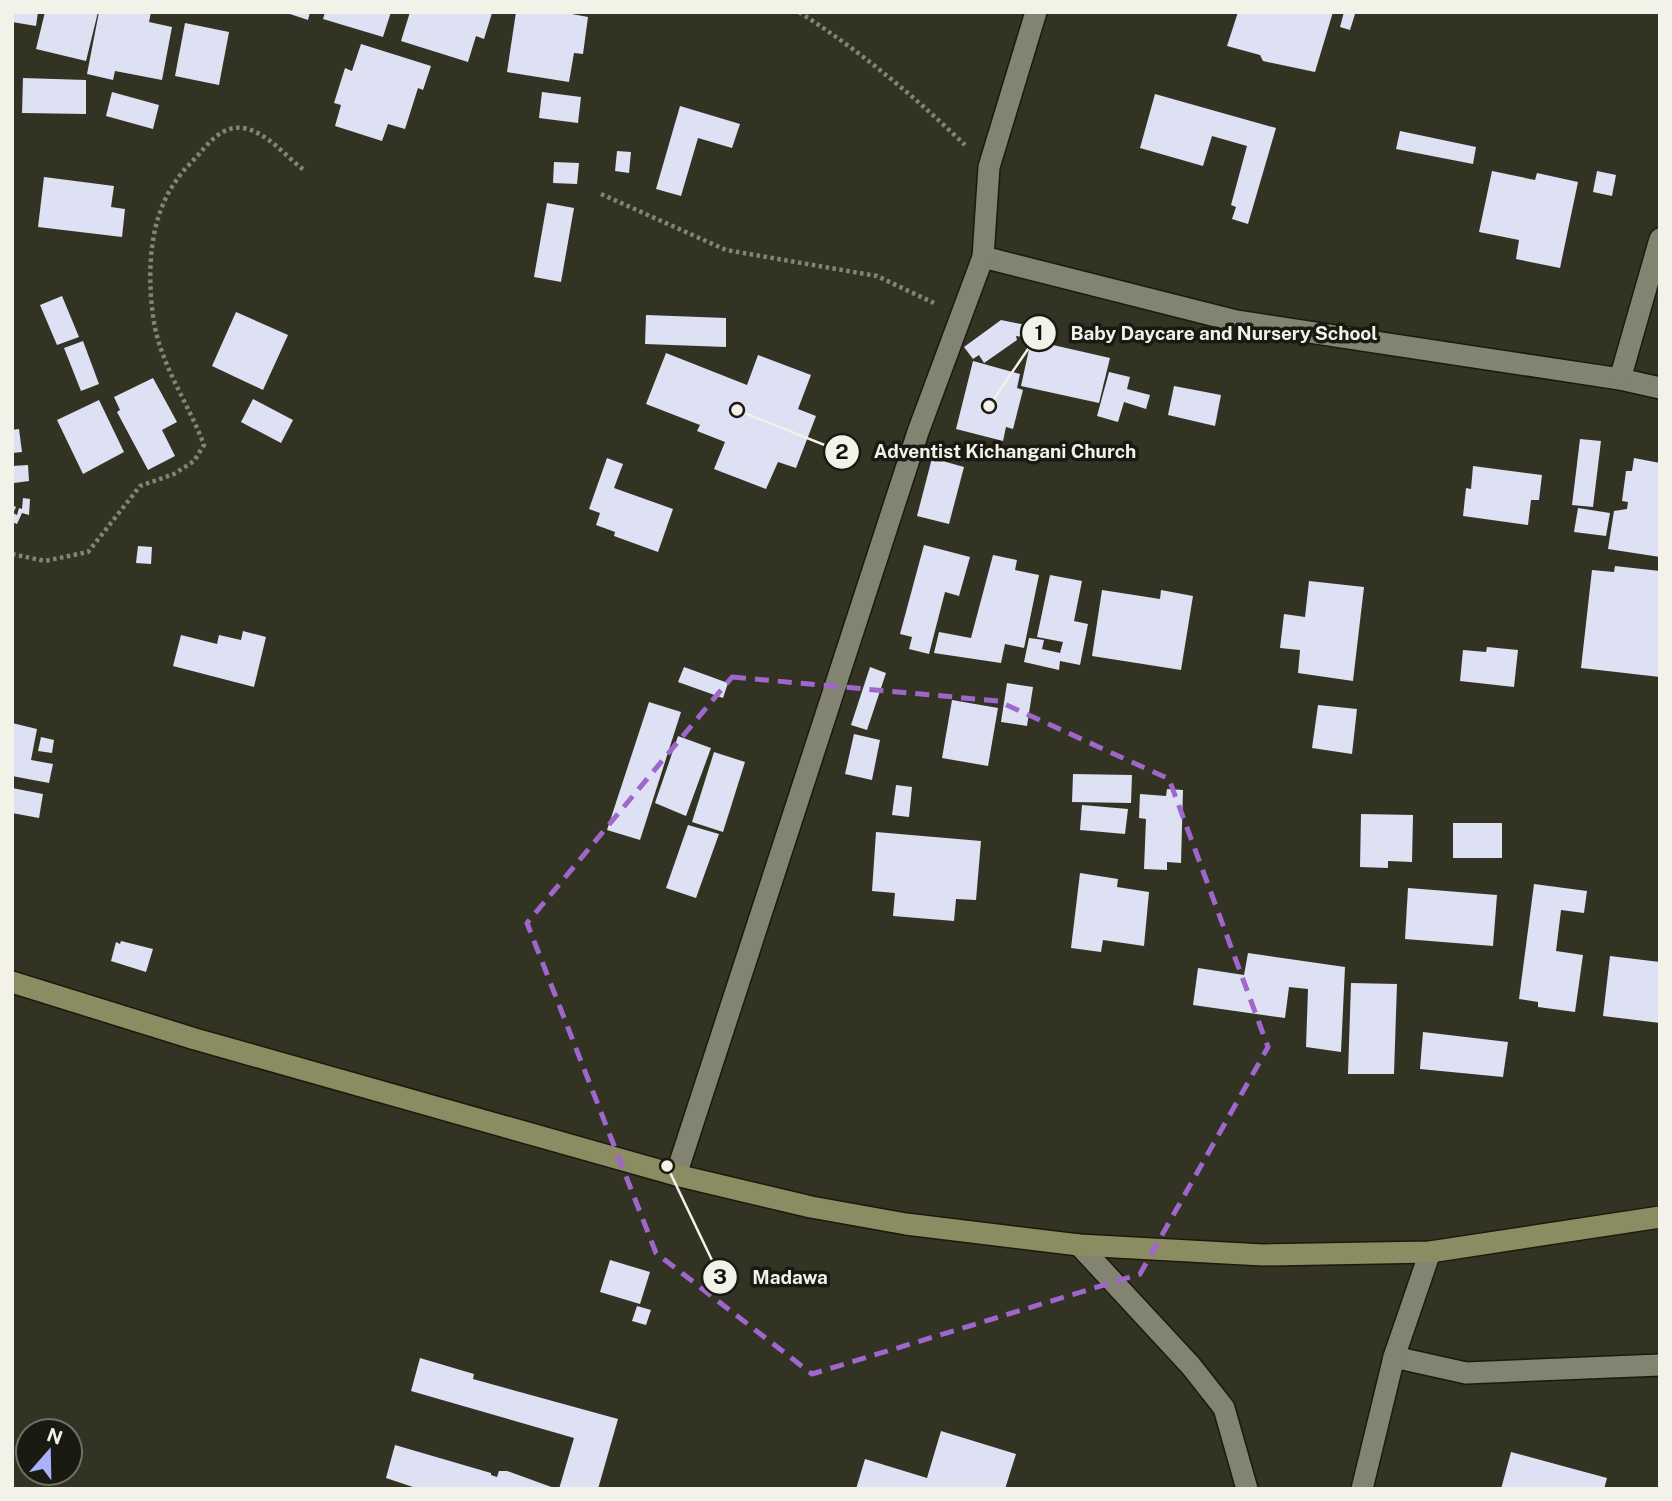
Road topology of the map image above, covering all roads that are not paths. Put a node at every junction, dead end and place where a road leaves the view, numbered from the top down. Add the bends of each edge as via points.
1 (1036, 12) edge
2 (1660, 239) edge
3 (983, 257) junction
4 (1620, 379) junction
5 (1660, 388) edge
6 (12, 982) edge
7 (676, 1175) junction
8 (1660, 1217) edge
9 (1079, 1245) junction
10 (1430, 1252) junction
11 (1394, 1357) junction
12 (1660, 1365) edge
13 (1247, 1489) edge
14 (1362, 1489) edge

1 - 3 street via 989,167
2 - 4 street
3 - 4 street via 1236,321
3 - 7 street via 918,432
4 - 5 street
6 - 7 street via 195,1039
7 - 9 street via 906,1224
8 - 10 street
9 - 10 street via 1263,1255
9 - 13 street via 1224,1408
10 - 11 street
11 - 12 street via 1466,1373
11 - 14 street

